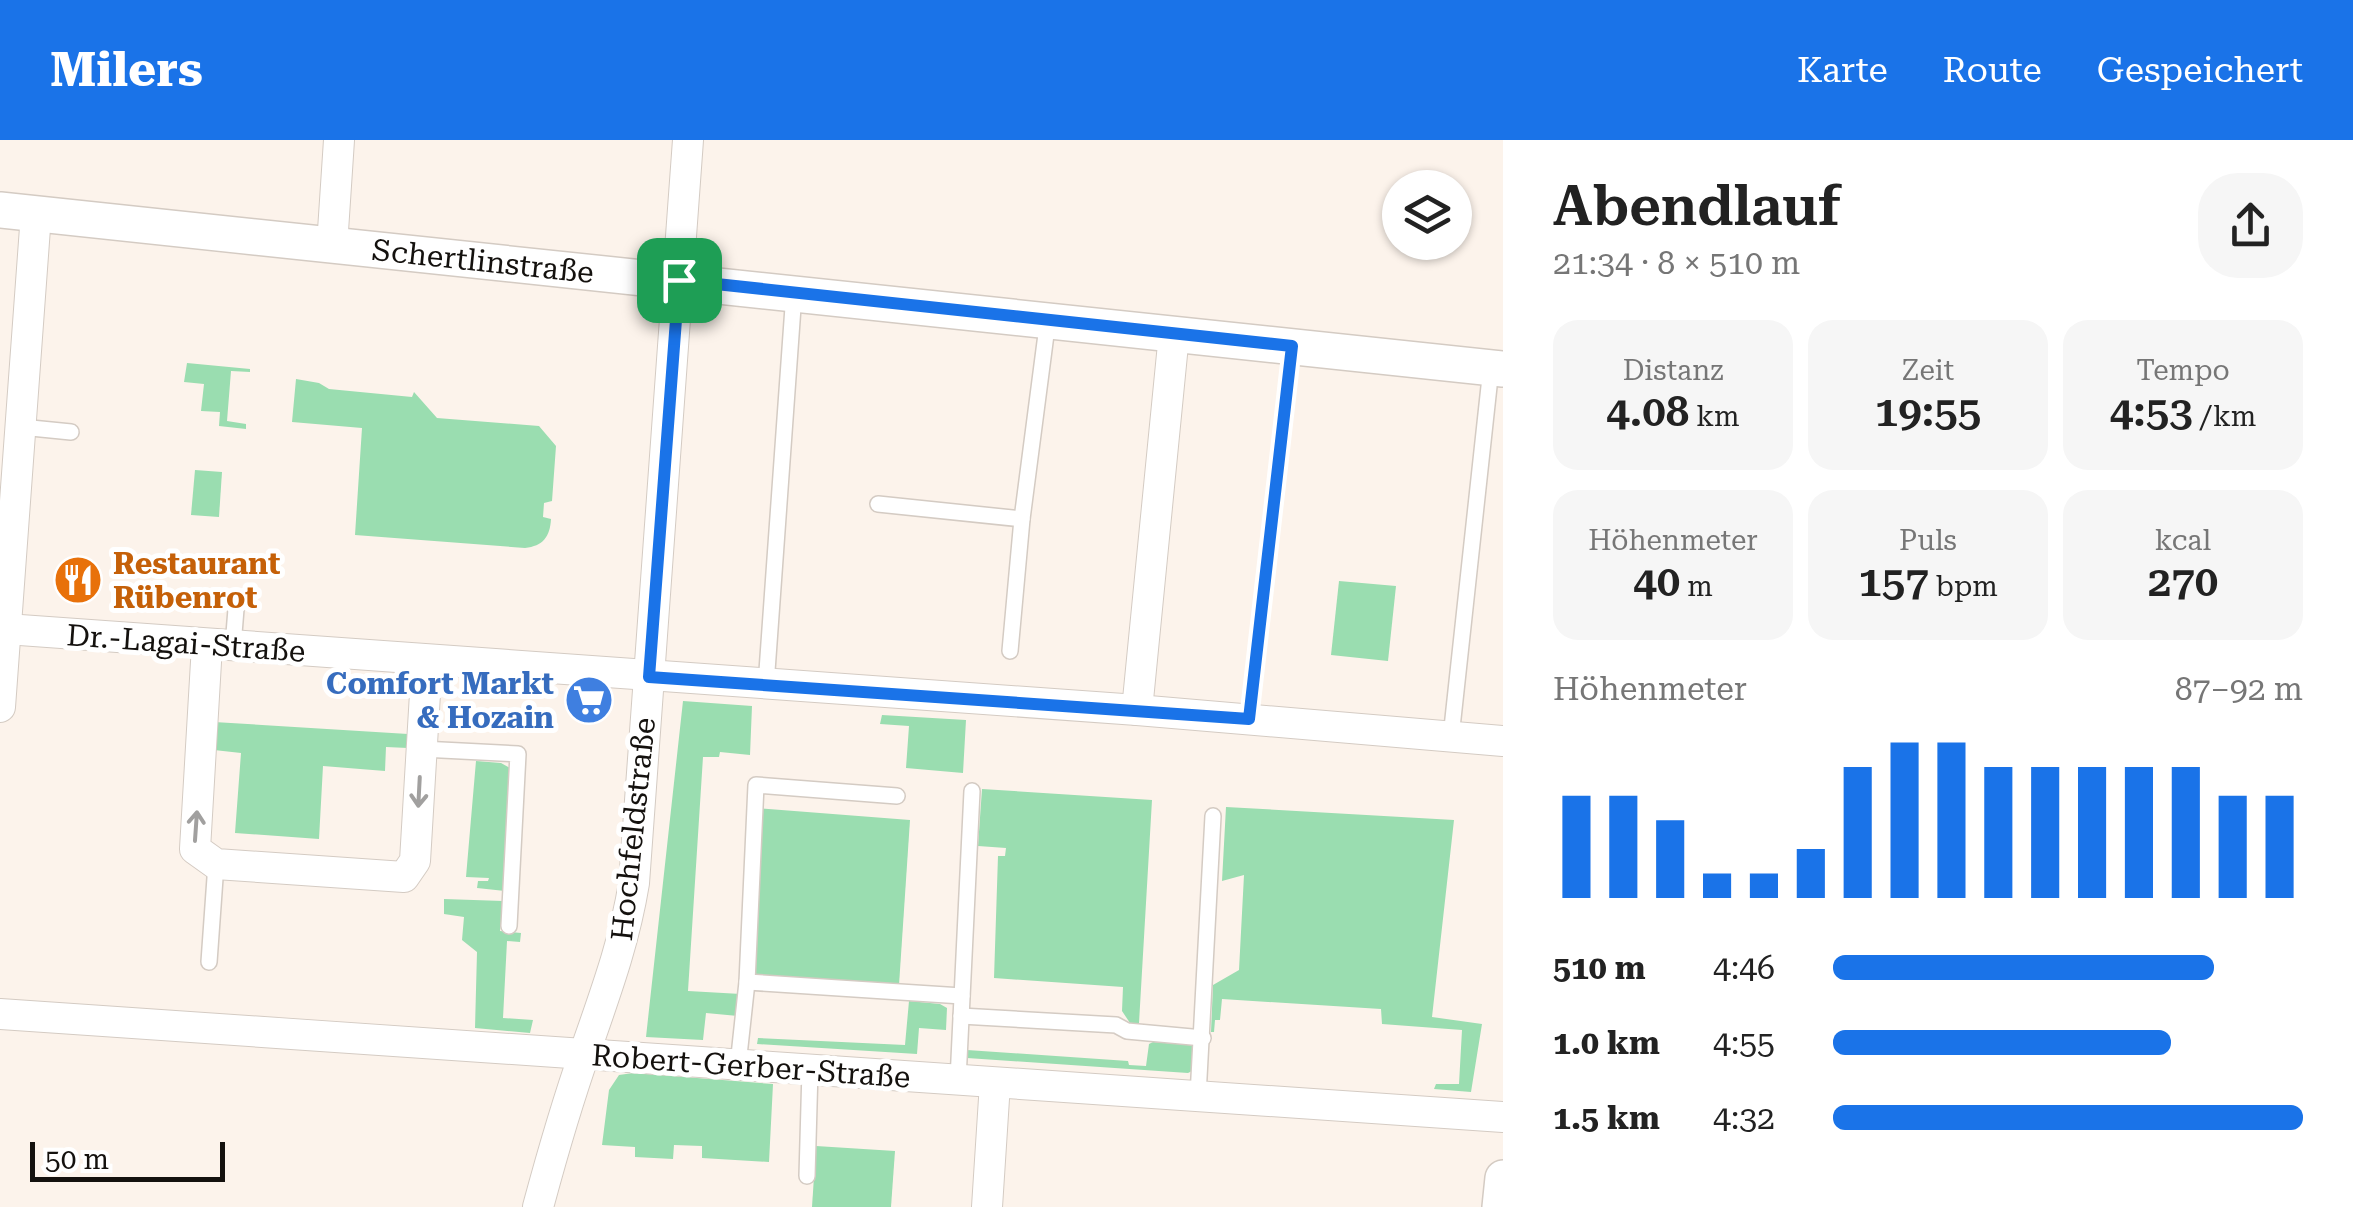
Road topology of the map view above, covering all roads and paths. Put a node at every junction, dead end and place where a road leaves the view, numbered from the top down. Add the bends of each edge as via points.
1 (339, 140) edge
2 (688, 140) edge
3 (0, 210) edge
4 (36, 214) junction
5 (332, 246) junction
6 (679, 280) junction
7 (794, 292) junction
8 (1048, 319) junction
9 (1174, 334) junction
10 (1292, 346) junction
11 (1497, 369) edge
12 (21, 427) junction
13 (71, 432) dead end
14 (878, 504) dead end
15 (1022, 519) junction
16 (236, 609) dead end
17 (6, 629) junction
18 (220, 646) junction
19 (1010, 650) dead end
20 (427, 660) junction
21 (649, 677) junction
22 (766, 685) junction
23 (0, 707) edge
24 (1137, 710) junction
25 (1249, 719) junction
26 (1452, 737) junction
27 (1503, 741) edge
28 (422, 749) junction
29 (972, 791) dead end
30 (897, 796) dead end
31 (1213, 816) dead end
32 (216, 864) junction
33 (509, 926) dead end
34 (209, 962) dead end
35 (747, 982) junction
36 (962, 996) junction
37 (0, 1014) edge
38 (961, 1016) junction
39 (1203, 1038) junction
40 (584, 1055) junction
41 (738, 1065) junction
42 (810, 1070) junction
43 (958, 1080) junction
44 (996, 1083) junction
45 (1198, 1096) junction
46 (1503, 1117) edge
47 (807, 1176) dead end
48 (1503, 1178) edge
49 (538, 1207) edge
50 (988, 1207) edge
51 (1500, 1207) edge

1 - 5 street
2 - 6 street, Hochfeldstraße
3 - 4 street, Schertlinstraße
4 - 5 street, Schertlinstraße
4 - 12 street
5 - 6 street, Schertlinstraße
6 - 7 street, Schertlinstraße
6 - 21 street, Hochfeldstraße
7 - 8 street, Schertlinstraße
7 - 22 lane
8 - 9 street, Schertlinstraße
8 - 15 lane
9 - 10 street, Schertlinstraße
9 - 24 street
10 - 11 street, Schertlinstraße
10 - 25 lane
11 - 26 lane
12 - 13 lane
12 - 17 street
14 - 15 lane
15 - 19 lane
16 - 18 lane
17 - 18 street, Dr.-Lagai-Straße
17 - 23 street
18 - 20 street, Dr.-Lagai-Straße
32 -> 18 street via 194,848
20 - 21 street, Dr.-Lagai-Straße
20 - 28 street
21 - 22 street, Dr.-Lagai-Straße
21 - 40 street, Hochfeldstraße via 634,883 625,935
22 - 24 street, Dr.-Lagai-Straße
24 - 25 street, Dr.-Lagai-Straße
25 - 26 street, Dr.-Lagai-Straße
26 - 27 street, Dr.-Lagai-Straße
28 -> 32 street via 415,860 404,877
28 - 33 lane via 518,754
29 - 36 lane
30 - 35 lane via 756,785
31 - 39 lane
32 - 34 lane
35 - 36 lane
35 - 41 lane
36 - 38 lane
37 - 40 street, Robert-Gerber-Straße
38 - 39 lane via 1116,1025
38 - 43 lane
39 - 45 lane
40 - 41 street, Robert-Gerber-Straße
40 - 49 street, Hochfeldstraße
41 - 42 street, Robert-Gerber-Straße
42 - 43 street, Robert-Gerber-Straße
42 - 47 lane
43 - 44 street, Robert-Gerber-Straße
44 - 45 street, Robert-Gerber-Straße
44 - 50 street
45 - 46 street, Robert-Gerber-Straße
48 - 51 street

